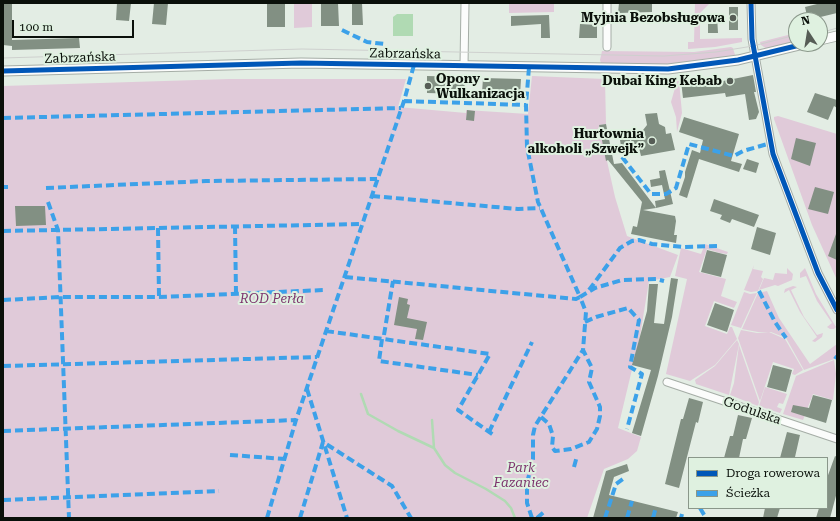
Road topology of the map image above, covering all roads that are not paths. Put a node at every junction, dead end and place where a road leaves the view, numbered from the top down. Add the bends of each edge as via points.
1 (465, 3) edge
2 (607, 3) edge
3 (751, 3) edge
4 (607, 47) dead end
5 (788, 48) edge
6 (755, 56) junction
7 (464, 66) junction
8 (3, 71) edge
9 (837, 310) edge
10 (667, 382) dead end
11 (837, 439) edge

1 - 7 street
2 - 4 street
3 - 6 street
5 - 6 street, Zabrzańska
6 - 7 street, Zabrzańska via 668,69
6 - 9 street via 773,154 818,273
7 - 8 street, Zabrzańska via 302,63
10 - 11 street, Godulska

